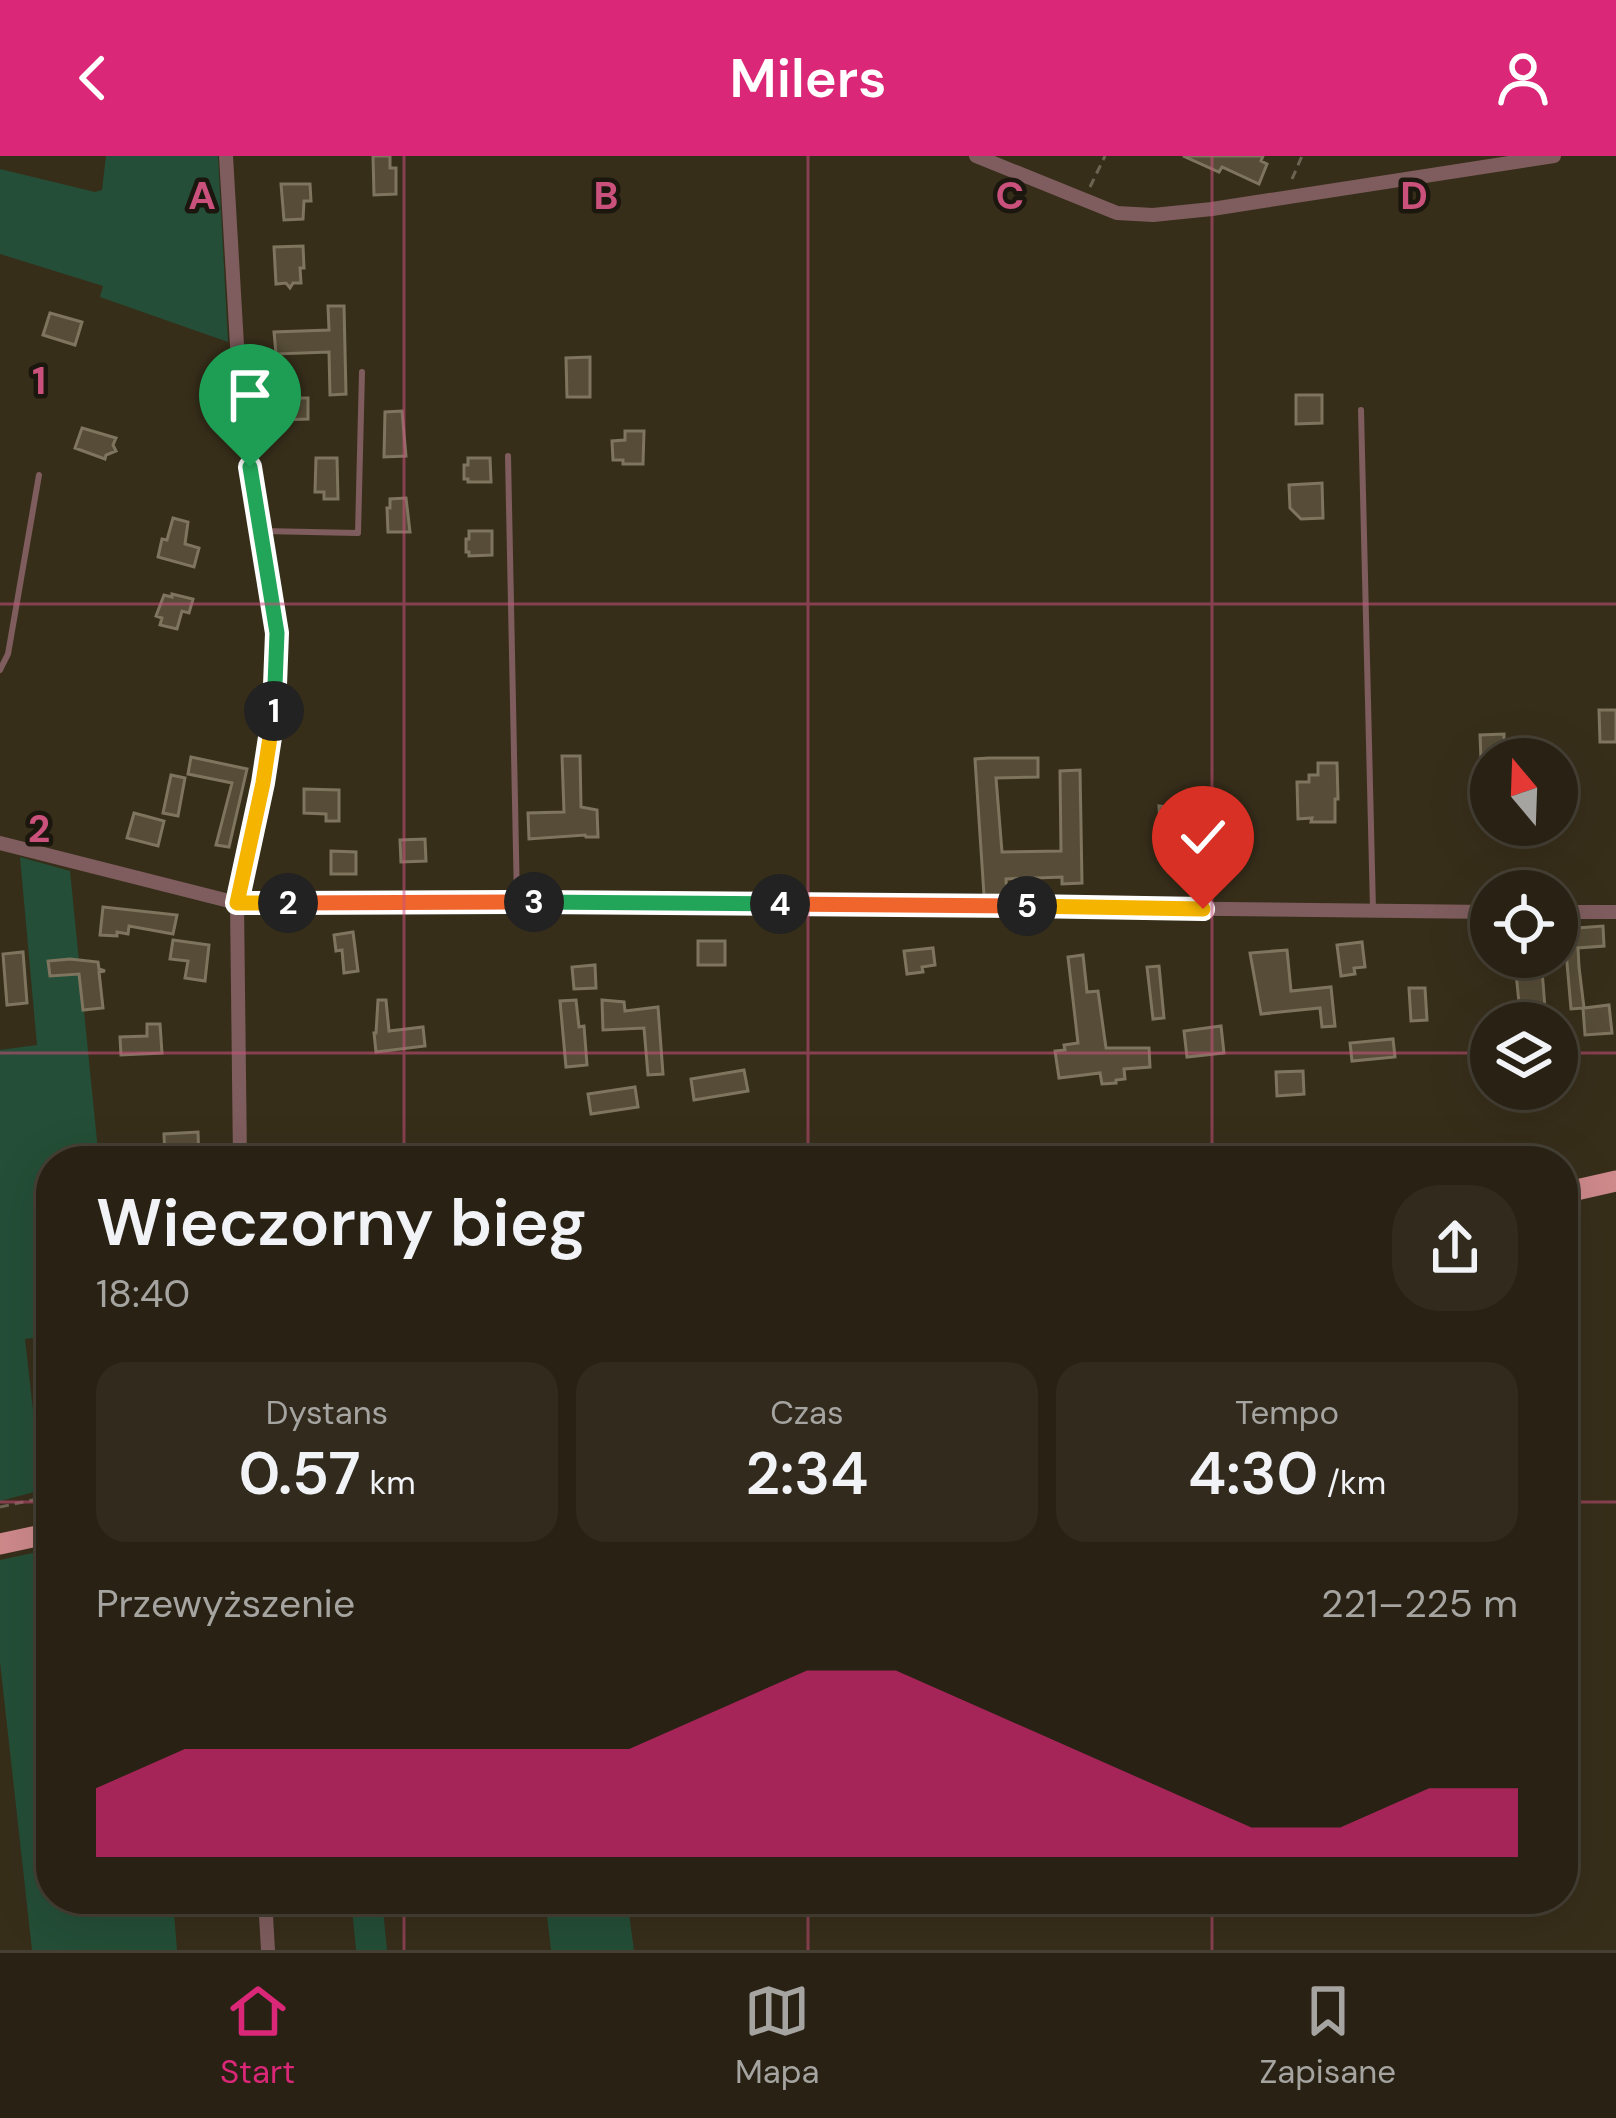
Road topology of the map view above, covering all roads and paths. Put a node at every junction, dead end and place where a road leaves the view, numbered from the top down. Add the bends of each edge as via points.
1 (226, 156) edge
2 (976, 156) edge
3 (1105, 156) edge
4 (1302, 156) edge
5 (1554, 156) edge
6 (1285, 198) junction
7 (1083, 201) junction
8 (362, 372) dead end
9 (1361, 410) dead end
10 (508, 456) dead end
11 (39, 475) dead end
12 (262, 531) junction
13 (0, 670) edge
14 (0, 843) edge
15 (518, 902) junction
16 (237, 903) junction
17 (1373, 911) junction
18 (1470, 911) edge
19 (1578, 912) edge
20 (1616, 912) edge
21 (240, 1146) edge
22 (1616, 1181) edge
23 (1578, 1190) edge
24 (36, 1499) edge
25 (0, 1507) edge
26 (36, 1536) edge
27 (0, 1544) edge
28 (267, 1914) edge
29 (268, 1950) edge

1 - 12 street via 241,414
2 - 7 street
3 - 7 path
4 - 6 path
5 - 6 street
6 - 7 street via 1153,215
8 - 12 lane via 358,533
9 - 17 lane
10 - 15 lane
11 - 13 lane
12 - 16 street via 277,693
14 - 16 street
15 - 16 street
15 - 17 street
16 - 21 street
17 - 18 street
19 - 20 street
22 - 23 main road
24 - 25 path
26 - 27 main road
28 - 29 street

